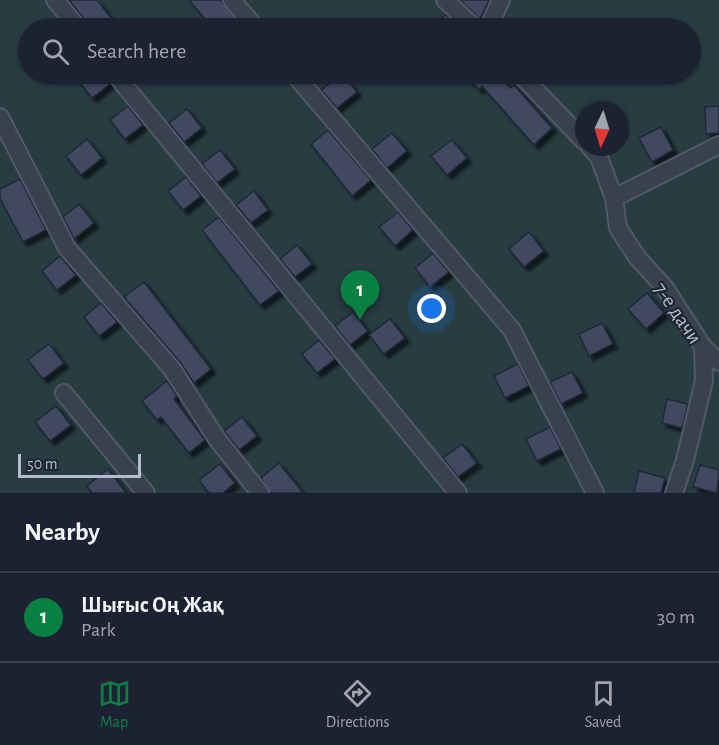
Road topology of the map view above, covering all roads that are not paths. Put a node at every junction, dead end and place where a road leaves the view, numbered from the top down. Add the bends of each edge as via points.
1 (55, 0) edge
2 (232, 0) edge
3 (445, 0) edge
4 (501, 0) edge
5 (70, 18) edge
6 (247, 18) edge
7 (464, 18) edge
8 (493, 18) edge
9 (123, 84) edge
10 (303, 84) edge
11 (530, 84) edge
12 (0, 117) edge
13 (575, 132) edge
14 (719, 145) edge
15 (598, 156) edge
16 (614, 198) junction
17 (703, 347) junction
18 (719, 362) edge
19 (64, 393) dead end
20 (146, 493) edge
21 (261, 493) edge
22 (458, 493) edge
23 (595, 493) edge
24 (674, 493) edge

1 - 5 lane
2 - 6 lane
3 - 7 lane
4 - 8 lane
9 - 22 lane
10 - 23 lane via 512,330
11 - 13 lane
12 - 21 lane via 67,248 172,369 217,439
14 - 16 lane
15 - 16 lane, 7-е дачи
16 - 17 lane, 7-е дачи via 618,228 665,288
17 - 18 lane
17 - 24 lane, 7-е дачи via 704,381
19 - 20 lane

